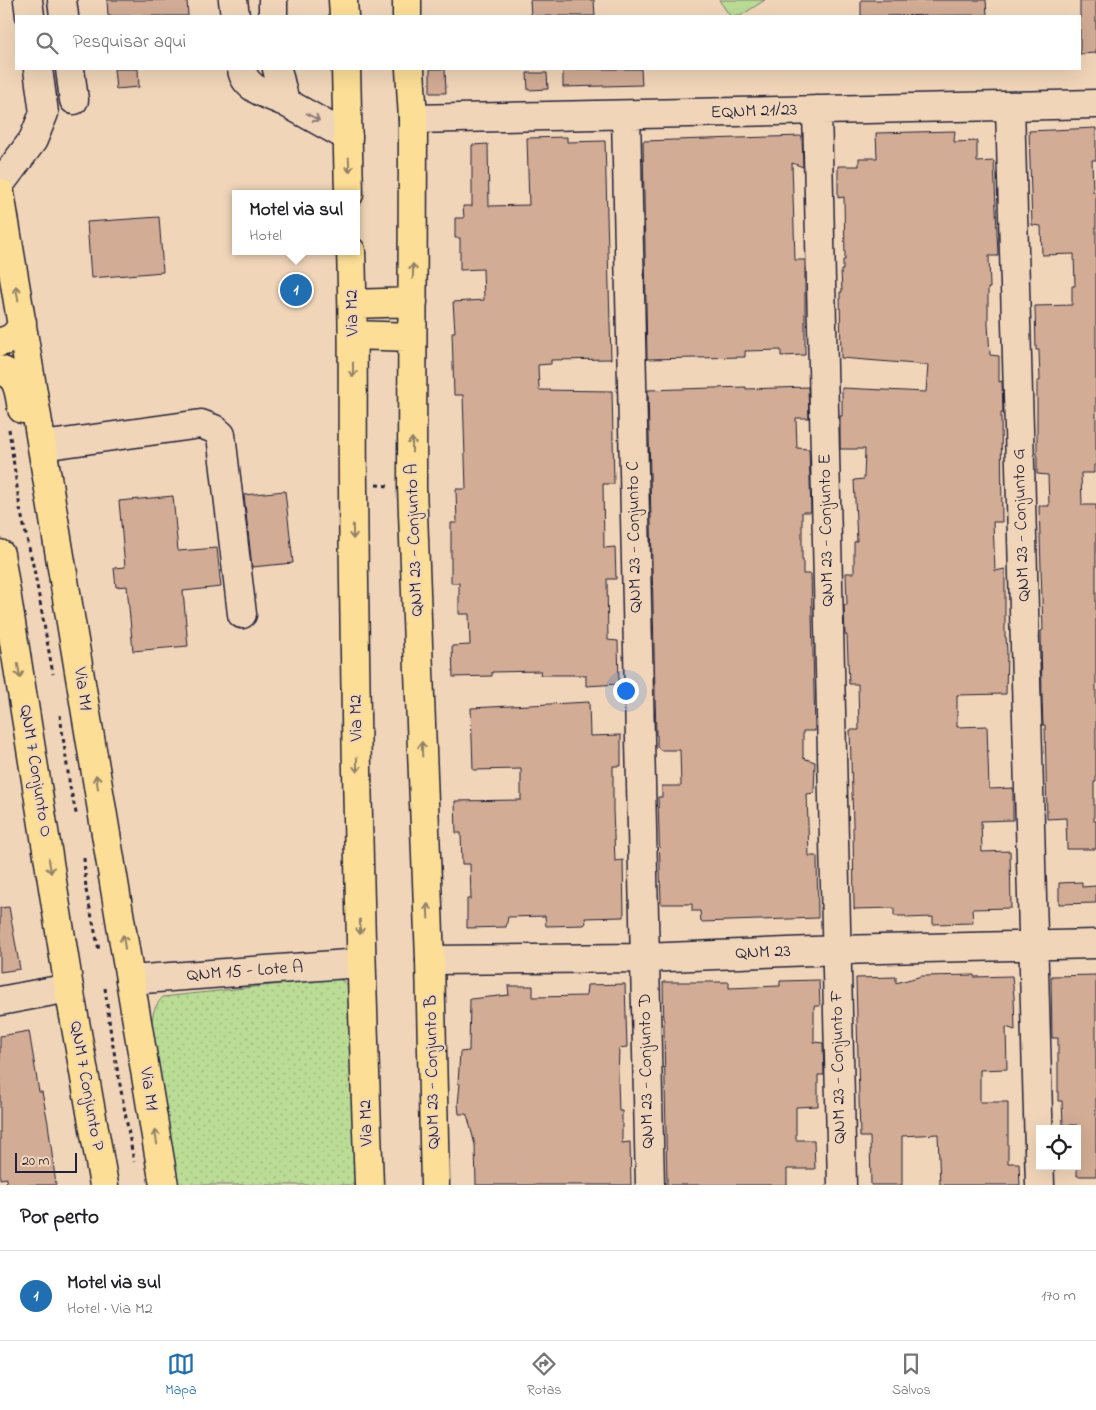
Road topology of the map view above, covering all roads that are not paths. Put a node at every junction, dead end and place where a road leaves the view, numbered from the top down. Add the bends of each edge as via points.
1 (28, 0) edge
2 (62, 0) edge
3 (233, 0) edge
4 (273, 0) edge
5 (344, 0) edge
6 (406, 0) edge
7 (30, 15) edge
8 (64, 15) edge
9 (235, 15) edge
10 (273, 15) edge
11 (344, 15) edge
12 (407, 15) edge
13 (38, 70) edge
14 (70, 70) edge
15 (242, 70) edge
16 (277, 70) edge
17 (346, 70) edge
18 (410, 70) edge
19 (74, 100) dead end
20 (285, 102) junction
21 (1096, 104) edge
22 (1010, 106) junction
23 (817, 110) junction
24 (626, 116) junction
25 (413, 119) junction
26 (348, 137) junction
27 (0, 184) edge
28 (349, 190) edge
29 (0, 194) edge
30 (351, 255) edge
31 (413, 302) junction
32 (353, 304) junction
33 (22, 322) junction
34 (353, 335) junction
35 (412, 337) junction
36 (0, 342) edge
37 (0, 370) edge
38 (42, 446) junction
39 (0, 554) edge
40 (69, 614) junction
41 (242, 614) dead end
42 (1096, 944) edge
43 (1034, 945) junction
44 (837, 950) junction
45 (644, 958) junction
46 (430, 960) junction
47 (361, 963) junction
48 (117, 980) junction
49 (69, 988) junction
50 (0, 1001) edge
51 (104, 1185) edge
52 (164, 1185) edge
53 (369, 1185) edge
54 (435, 1185) edge
55 (650, 1185) edge
56 (842, 1185) edge
57 (1040, 1185) edge

1 - 7 street
2 - 8 street
3 - 9 street
4 - 10 street
5 - 11 main road
6 - 12 main road
13 - 27 street via 44,113 33,140
14 - 19 street
15 - 20 street via 253,87
16 - 20 street
17 - 26 main road
18 - 25 main road
20 -> 26 street
21 - 22 street, EQNM 21/23
22 - 23 street, EQNM 21/23
22 - 43 street, QNM 23 - Conjunto G
23 - 24 street, EQNM 21/23
23 - 44 street, QNM 23 - Conjunto E
24 - 25 street, EQNM 21/23
24 - 45 street, QNM 23 - Conjunto C
31 -> 25 main road, QNM 23 - Conjunto A
26 -> 28 main road
33 -> 29 main road, Via M1
30 - 32 main road, Via M2
31 - 32 main road
31 - 35 main road, QNM 23 - Conjunto A
32 - 34 main road, Via M2
33 - 36 main road via 15,336
33 - 38 main road, Via M1
34 - 35 main road
34 -> 47 main road, Via M2
46 -> 35 main road, QNM 23 - Conjunto A via 412,487
37 - 40 main road via 13,377 18,388 43,546
38 - 40 main road, Via M1
38 - 41 street via 201,424 214,429 221,435
39 -> 49 main road, QNM 7 Conjunto O
48 -> 40 main road, Via M1
42 - 43 street, QNM 23
43 - 44 street, QNM 23
43 - 57 street, QNM 23 - Conjunto G
44 - 45 street, QNM 23
44 - 56 street, QNM 23 - Conjunto F
45 - 46 street, QNM 23
45 - 55 street, QNM 23 - Conjunto D
46 - 54 main road, QNM 23 - Conjunto B
47 - 48 street, QNM 15 - Lote A
47 - 53 main road, Via M2
52 -> 48 main road, Via M1
49 - 50 street
49 - 51 main road, QNM 7 Conjunto P

